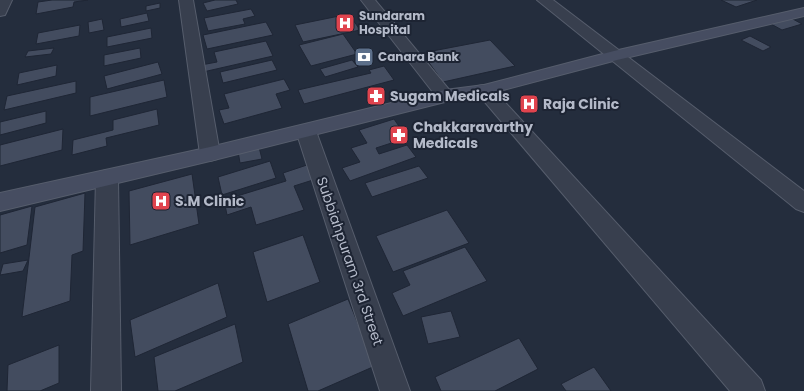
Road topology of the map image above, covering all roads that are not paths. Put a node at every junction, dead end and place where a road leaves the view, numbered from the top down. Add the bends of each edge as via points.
1 (186, 0) edge
2 (368, 0) edge
3 (544, 0) edge
4 (804, 12) edge
5 (614, 56) junction
6 (484, 90) junction
7 (445, 96) junction
8 (306, 130) junction
9 (210, 154) junction
10 (107, 178) junction
11 (0, 202) edge
12 (804, 203) edge
13 (106, 391) edge
14 (395, 391) edge
15 (750, 391) edge

1 - 9 street
2 - 7 street
3 - 5 street
4 - 5 main road
5 - 6 main road
5 - 12 street
6 - 7 main road
6 - 15 street
7 - 8 main road
8 - 9 main road
8 - 14 street, Subbiahpuram 3rd Street
9 - 10 main road
10 - 11 main road
10 - 13 street

